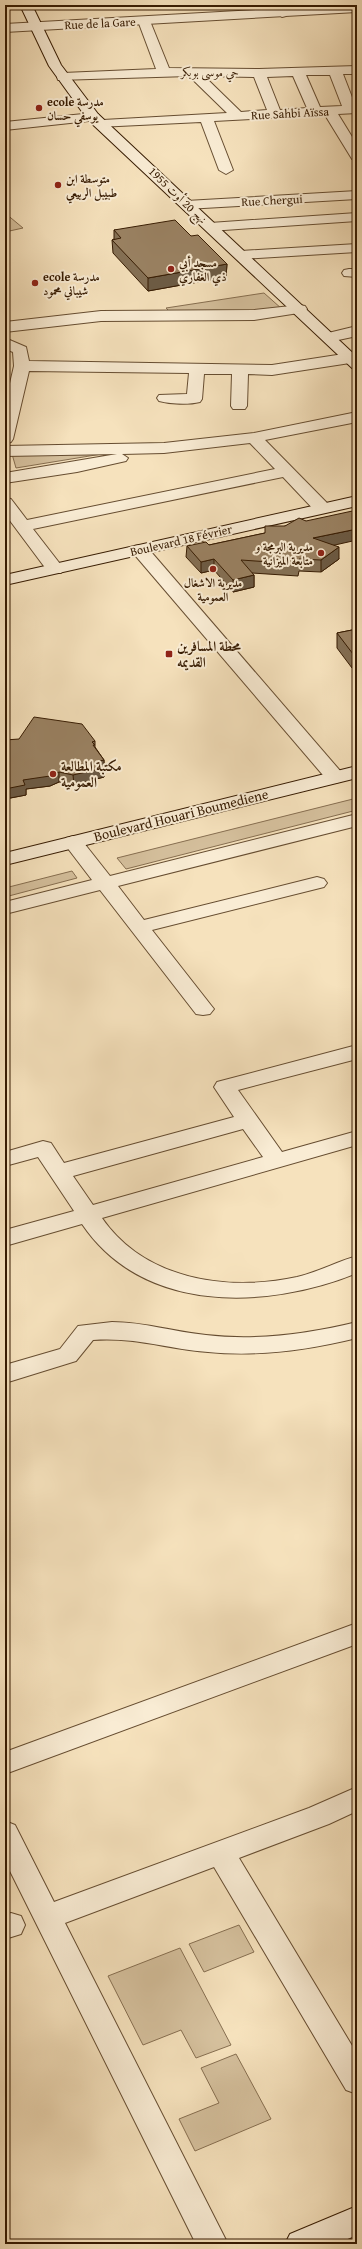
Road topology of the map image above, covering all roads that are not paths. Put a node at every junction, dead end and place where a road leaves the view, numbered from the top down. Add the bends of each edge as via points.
1 (26, 5) edge
2 (357, 8) edge
3 (284, 9) edge
4 (144, 21) junction
5 (36, 27) junction
6 (5, 28) edge
7 (357, 58) edge
8 (163, 69) junction
9 (357, 70) edge
10 (335, 71) junction
11 (192, 72) junction
12 (298, 72) junction
13 (259, 73) junction
14 (63, 77) junction
15 (354, 109) edge
16 (329, 111) junction
17 (315, 112) junction
18 (276, 114) junction
19 (238, 116) junction
20 (206, 118) junction
21 (98, 121) junction
22 (5, 126) edge
23 (357, 156) edge
24 (226, 170) dead end
25 (357, 195) edge
26 (186, 205) junction
27 (357, 217) edge
28 (210, 227) junction
29 (357, 248) edge
30 (240, 255) junction
31 (300, 309) junction
32 (5, 327) edge
33 (357, 331) edge
34 (329, 337) junction
35 (5, 343) edge
36 (354, 361) edge
37 (22, 366) junction
38 (197, 369) junction
39 (240, 370) junction
40 (165, 398) dead end
41 (239, 406) dead end
42 (357, 417) edge
43 (254, 438) junction
44 (5, 439) edge
45 (164, 448) junction
46 (5, 451) edge
47 (287, 471) junction
48 (5, 478) edge
49 (357, 500) edge
50 (5, 503) edge
51 (322, 508) junction
52 (23, 526) junction
53 (140, 550) junction
54 (56, 569) junction
55 (5, 580) edge
56 (357, 772) edge
57 (336, 777) junction
58 (357, 820) edge
59 (73, 842) junction
60 (5, 859) edge
61 (104, 882) junction
62 (317, 883) dead end
63 (5, 908) edge
64 (140, 927) junction
65 (203, 1009) dead end
66 (357, 1052) edge
67 (248, 1120) junction
68 (357, 1138) edge
69 (5, 1159) edge
70 (276, 1160) junction
71 (59, 1172) junction
72 (88, 1214) junction
73 (5, 1238) edge
74 (357, 1264) edge
75 (357, 1330) edge
76 (5, 1374) edge
77 (357, 1633) edge
78 (5, 1763) edge
79 (357, 1798) edge
80 (5, 1833) edge
81 (220, 1852) junction
82 (47, 1917) junction
83 (357, 2081) edge
84 (357, 2220) edge
85 (212, 2244) edge
86 (301, 2244) edge

1 - 5 street, نهج 20 أوت 1955
2 - 3 street, Rue de la Gare
3 - 4 street, Rue de la Gare
4 - 5 street, Rue de la Gare
4 - 8 street
5 - 6 street, Rue de la Gare
5 - 14 street, نهج 20 أوت 1955 via 54,66
7 - 8 street
8 - 11 street, حي موسى بوبكر
8 - 14 street, حي موسى بوبكر
9 - 10 street, حي موسى بوبكر
10 - 12 street, حي موسى بوبكر
10 - 15 street
11 - 13 street, حي موسى بوبكر
11 - 19 street
12 - 13 street, حي موسى بوبكر
12 - 17 street
13 - 18 street
14 - 21 street, نهج 20 أوت 1955
15 - 16 street, Rue Sahbi Aïssa
16 - 17 street, Rue Sahbi Aïssa
16 - 23 street
17 - 18 street, Rue Sahbi Aïssa
18 - 19 street, Rue Sahbi Aïssa
19 - 20 street, Rue Sahbi Aïssa
20 - 21 street, Rue Sahbi Aïssa
20 - 24 street
21 - 22 street, Rue Sahbi Aïssa
21 - 26 street, نهج 20 أوت 1955
25 - 26 street, Rue Chergui
26 - 28 street, نهج 20 أوت 1955
27 - 28 street
28 - 30 street, نهج 20 أوت 1955
29 - 30 street
30 - 31 street, نهج 20 أوت 1955
31 - 32 street via 254,315 101,316
31 - 34 street, نهج 20 أوت 1955
33 - 34 street
34 - 36 street, نهج 20 أوت 1955
35 - 37 street via 21,350
36 - 39 street via 299,368
37 - 38 street
37 - 44 street
38 - 39 street
38 - 40 street via 194,399
39 - 41 street
42 - 43 street
43 - 45 street
43 - 47 street
45 - 46 street
45 - 48 street via 76,467
47 - 51 street
47 - 52 street
49 - 51 street, Boulevard 18 Février
50 - 52 street
51 - 53 street, Boulevard 18 Février
52 - 54 street
53 - 54 street, Boulevard 18 Février
53 - 57 street
54 - 55 street, Boulevard 18 Février
56 - 57 street, Boulevard Houari Boumediene
57 - 59 street, Boulevard Houari Boumediene
58 - 61 street
59 - 60 street, Boulevard Houari Boumediene
59 - 61 street
61 - 63 street
61 - 64 street
62 - 64 street
64 - 65 street
66 - 67 street via 225,1087
67 - 70 street
67 - 71 street
68 - 70 street
69 - 71 street via 43,1148
70 - 72 street
71 - 72 street
72 - 73 street
72 - 74 street via 110,1244 139,1264 166,1277 215,1289 259,1290 291,1287 330,1276
75 - 76 street via 290,1344 250,1345 207,1344 121,1330 86,1332 68,1355
77 - 78 street
79 - 81 street via 319,1816
80 - 82 street
81 - 82 street
81 - 83 street
82 - 85 street
84 - 86 street

